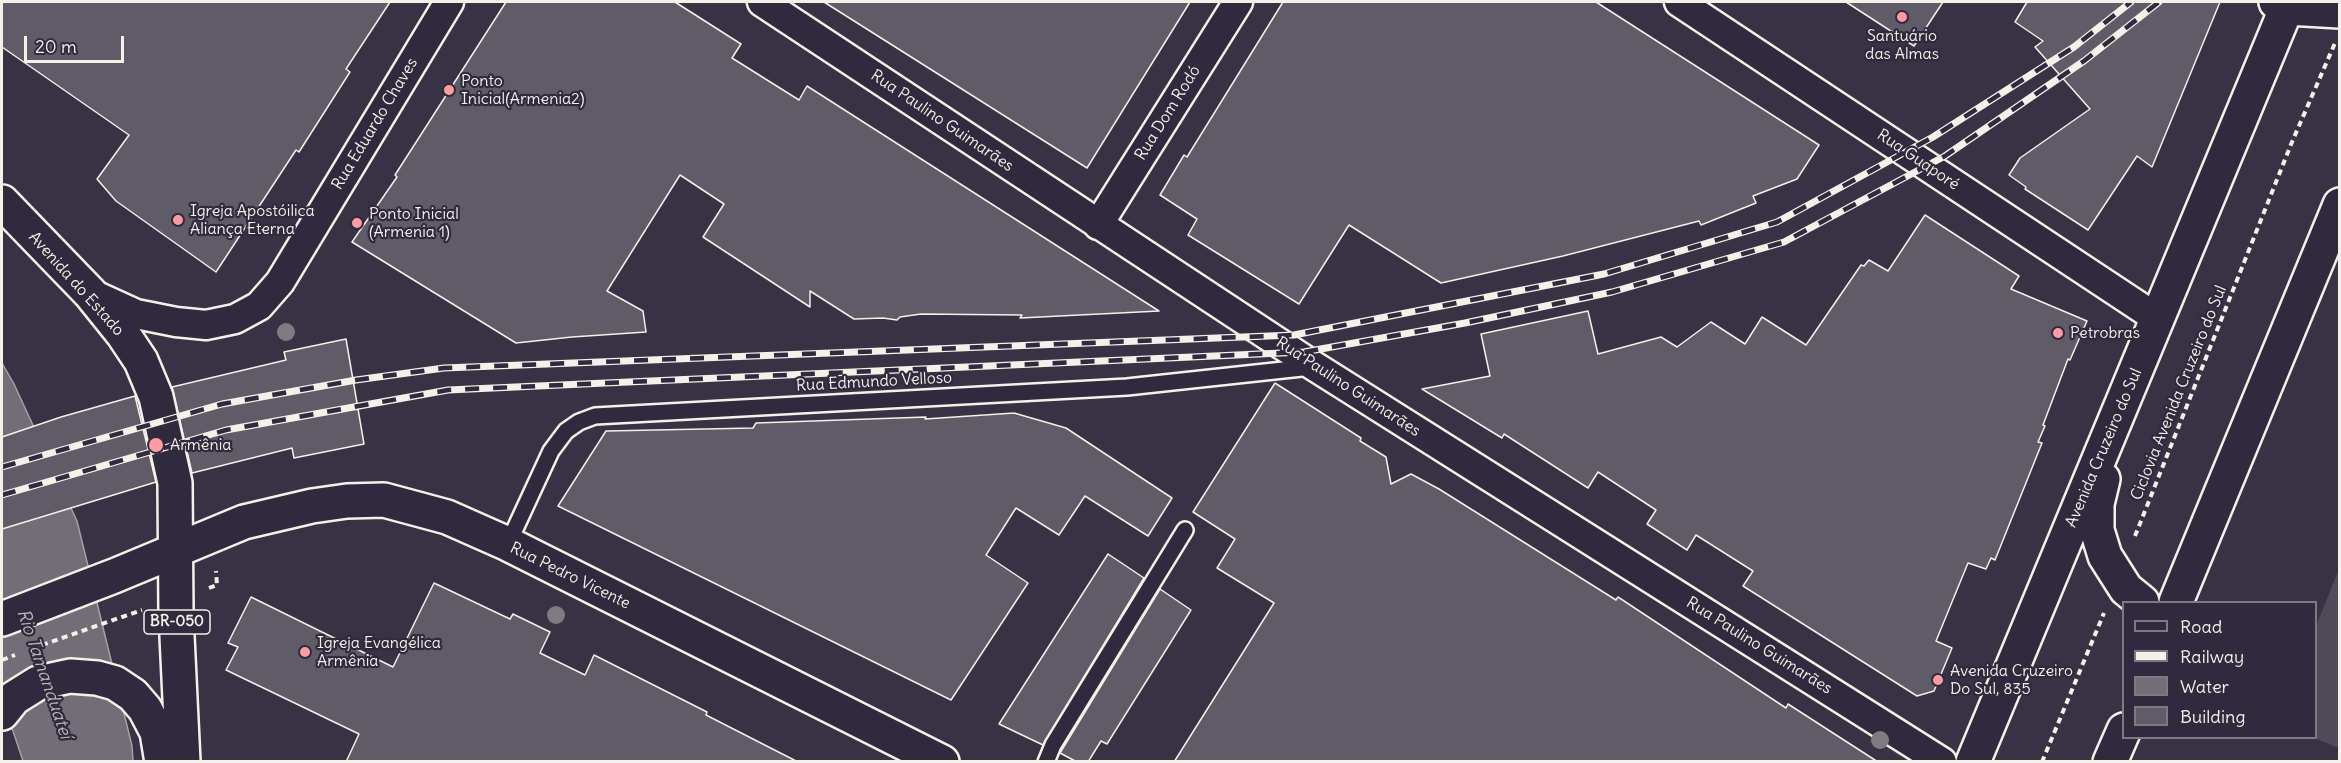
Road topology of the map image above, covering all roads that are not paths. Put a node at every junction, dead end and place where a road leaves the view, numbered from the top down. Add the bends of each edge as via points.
1 (449, 2) edge
2 (762, 2) edge
3 (1238, 2) edge
4 (1679, 2) edge
5 (2284, 4) edge
6 (2340, 11) edge
7 (2, 202) edge
8 (2340, 205) edge
9 (1098, 225) junction
10 (90, 293) junction
11 (2158, 319) junction
12 (1314, 366) junction
13 (2103, 450) junction
14 (1185, 530) dead end
15 (508, 544) junction
16 (177, 550) junction
17 (2140, 601) edge
18 (2177, 601) edge
19 (2, 619) edge
20 (2, 713) edge
21 (2122, 735) edge
22 (160, 747) edge
23 (183, 762) edge
24 (942, 762) edge
25 (1046, 762) edge
26 (1942, 762) edge
27 (1973, 762) edge
28 (2110, 762) edge

1 - 10 street, Rua Eduardo Chaves via 280,282 259,306 236,319 206,325 136,314
2 - 9 street, Rua Paulino Guimarães
3 - 9 street, Rua Dom Rodó
4 - 11 street, Rua Guaporé
5 - 6 main road
5 - 11 main road, Avenida Cruzeiro do Sul
7 - 10 main road, Avenida do Estado / BR-050
8 - 18 main road
9 - 12 street, Rua Paulino Guimarães
10 - 16 main road, Avenida do Estado / BR-050 via 141,361 156,397 175,483
11 - 13 main road, Avenida Cruzeiro do Sul
12 - 15 lane, Rua Edmundo Velloso via 1127,387 595,416 566,431 551,452
12 - 26 street, Rua Paulino Guimarães
13 - 17 main road via 2097,531 2118,579
13 - 27 main road, Avenida Cruzeiro do Sul
14 - 25 lane
15 - 16 main road, Rua Pedro Vicente via 447,518 384,500 312,506 255,520
15 - 24 main road, Rua Pedro Vicente
16 - 19 main road, Rua Pedro Vicente
16 - 23 main road, Avenida do Estado / BR-050
20 - 22 main road via 14,698 38,683 84,676 115,683 133,695 145,708
21 - 28 main road

